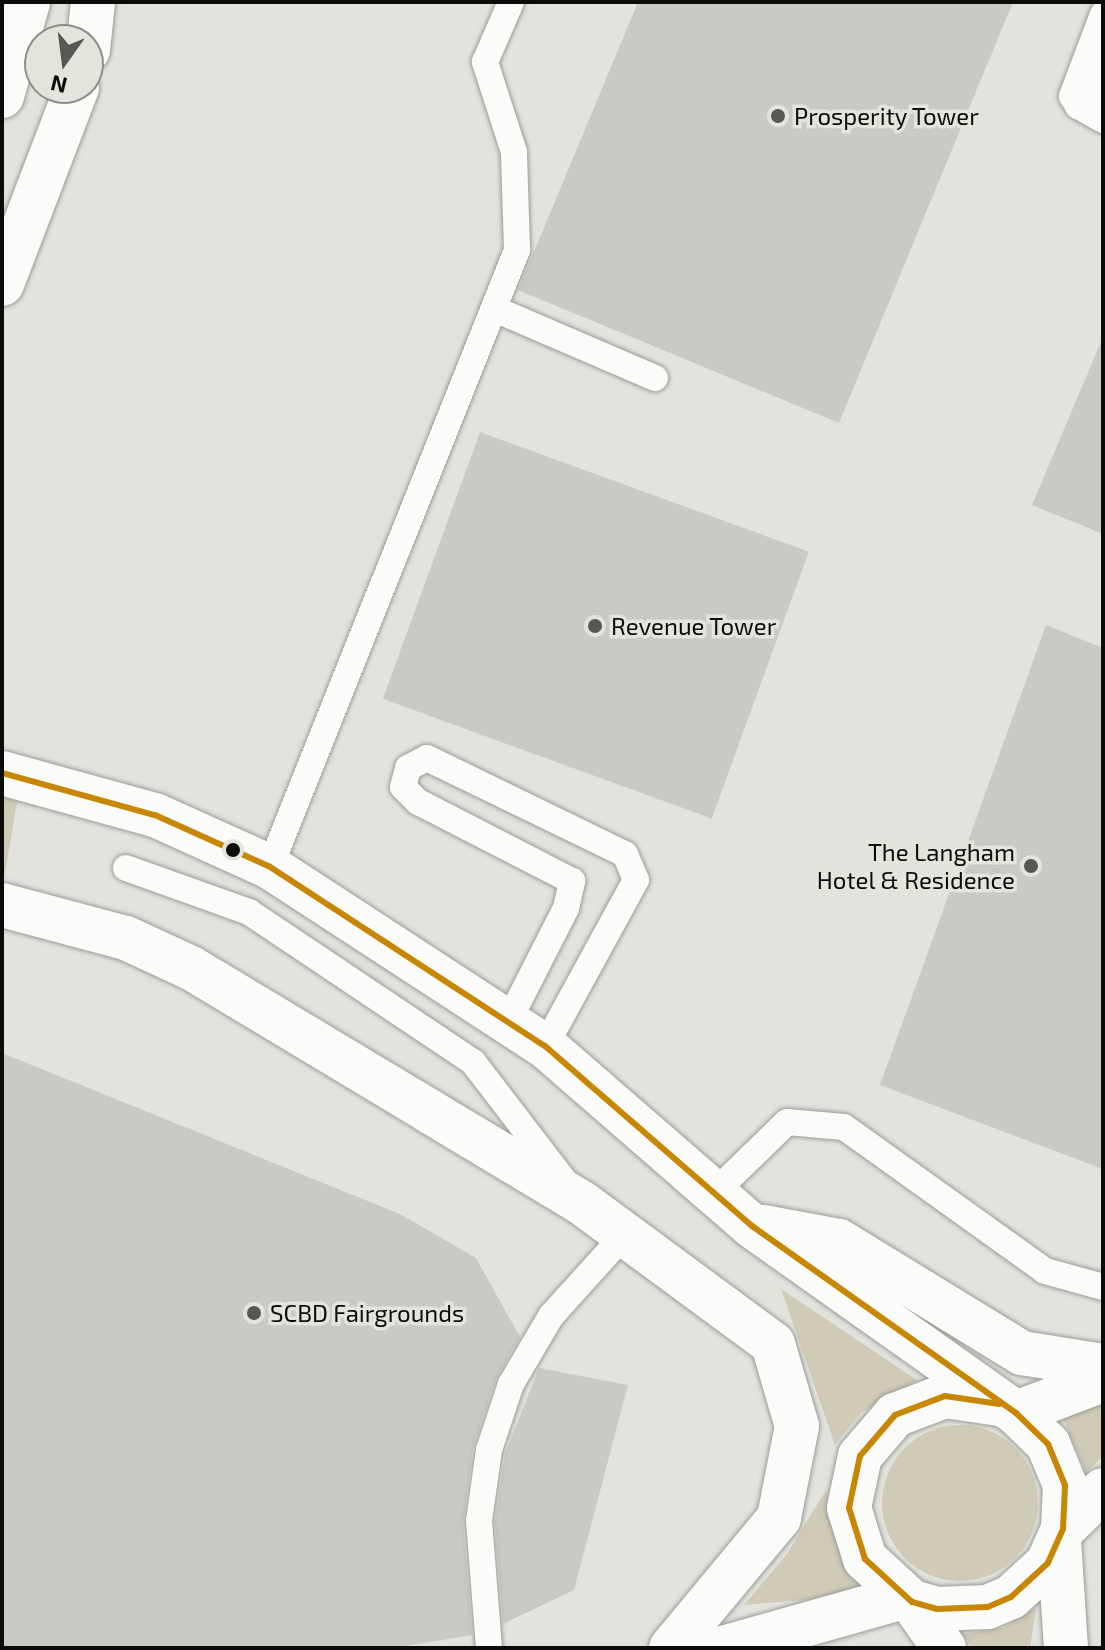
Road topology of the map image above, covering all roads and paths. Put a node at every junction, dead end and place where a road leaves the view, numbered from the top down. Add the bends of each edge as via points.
1 (28, 2) edge
2 (93, 2) edge
3 (511, 2) edge
4 (1103, 14) edge
5 (91, 24) edge
6 (1103, 43) edge
7 (1088, 88) edge
8 (2, 96) edge
9 (71, 104) edge
10 (1103, 120) edge
11 (2, 284) edge
12 (497, 310) junction
13 (655, 378) dead end
14 (2, 773) edge
15 (270, 867) junction
16 (126, 868) dead end
17 (2, 905) edge
18 (509, 1020) junction
19 (545, 1046) junction
20 (713, 1194) junction
21 (582, 1203) junction
22 (752, 1226) junction
23 (625, 1234) junction
24 (1103, 1287) edge
25 (1103, 1366) edge
26 (1103, 1380) edge
27 (1007, 1408) junction
28 (1103, 1490) edge
29 (1061, 1535) junction
30 (908, 1599) junction
31 (489, 1648) edge
32 (671, 1648) edge
33 (723, 1648) edge
34 (944, 1648) edge
35 (1066, 1648) edge

1 - 8 main road
2 - 5 main road
3 - 12 lane via 485,62 514,152 518,191 517,250
4 - 7 lane
6 - 7 lane
7 - 10 lane via 1072,96 1078,106
9 - 11 main road
12 - 13 lane
12 - 15 lane
14 - 15 main road via 155,815
15 - 18 main road
16 - 21 lane via 249,912 473,1062
17 - 21 main road via 126,938 191,968
18 - 19 main road
18 - 19 lane via 566,908 572,881 418,802 403,787 408,768 427,758 625,854 636,880
19 - 20 main road
20 - 22 main road
20 - 24 lane via 787,1122 844,1127 1045,1271
21 - 23 main road
22 - 25 main road via 839,1241 1022,1353
22 - 27 main road
23 - 31 lane via 551,1316 511,1384 489,1450 479,1521
23 - 32 main road via 773,1344 797,1426 779,1518
26 - 27 main road
27 - 29 main road via 1048,1444 1065,1485
27 - 30 main road via 945,1396 895,1415 860,1456 849,1508 865,1559
28 - 29 main road
29 - 30 main road via 1048,1563 1011,1597 962,1611
29 - 35 main road
30 - 33 main road
30 - 34 main road

